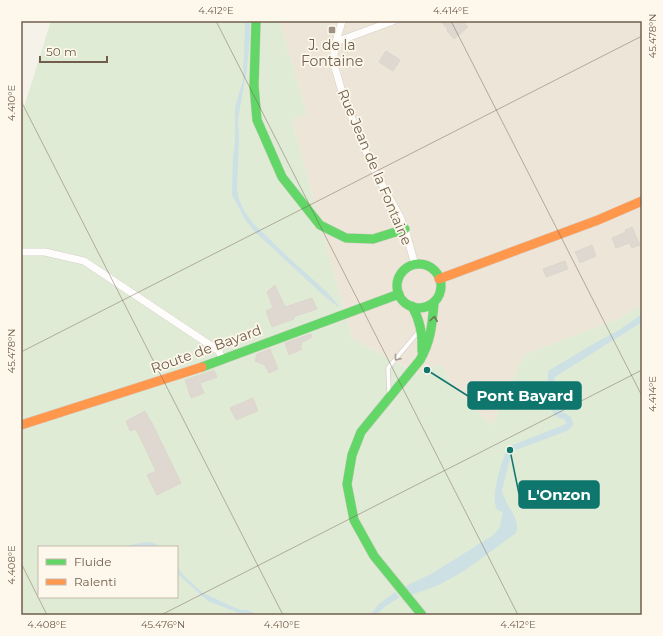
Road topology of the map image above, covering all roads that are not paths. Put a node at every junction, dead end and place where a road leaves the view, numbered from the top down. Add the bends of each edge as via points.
1 (256, 21) edge
2 (342, 21) edge
3 (393, 21) edge
4 (336, 42) junction
5 (642, 201) edge
6 (404, 229) junction
7 (21, 252) edge
8 (414, 265) junction
9 (439, 279) junction
10 (399, 294) junction
11 (434, 303) junction
12 (412, 306) junction
13 (422, 327) junction
14 (222, 359) junction
15 (420, 360) junction
16 (387, 398) junction
17 (21, 426) edge
18 (422, 615) edge

1 - 6 main road via 254,86 257,120 282,177 320,225 346,238 373,240
2 - 4 street, Rue Jean de la Fontaine
3 - 4 street
4 - 6 street, Rue Jean de la Fontaine via 333,61 345,102 373,168
5 - 9 main road
6 - 8 street, Rue Jean de la Fontaine
7 - 14 street via 45,252 84,261 219,352
8 - 9 main road via 430,266
8 - 10 main road via 398,279
9 - 11 main road via 440,295
10 - 12 main road
10 - 14 main road, Route de Bayard
11 - 12 main road via 424,307
15 -> 11 main road via 427,348 432,329
12 - 13 main road
13 - 15 main road
13 -> 16 lane via 388,368
14 - 17 main road, Route de Bayard
15 - 16 main road
16 - 18 main road via 361,432 352,455 346,484 354,520 374,556

